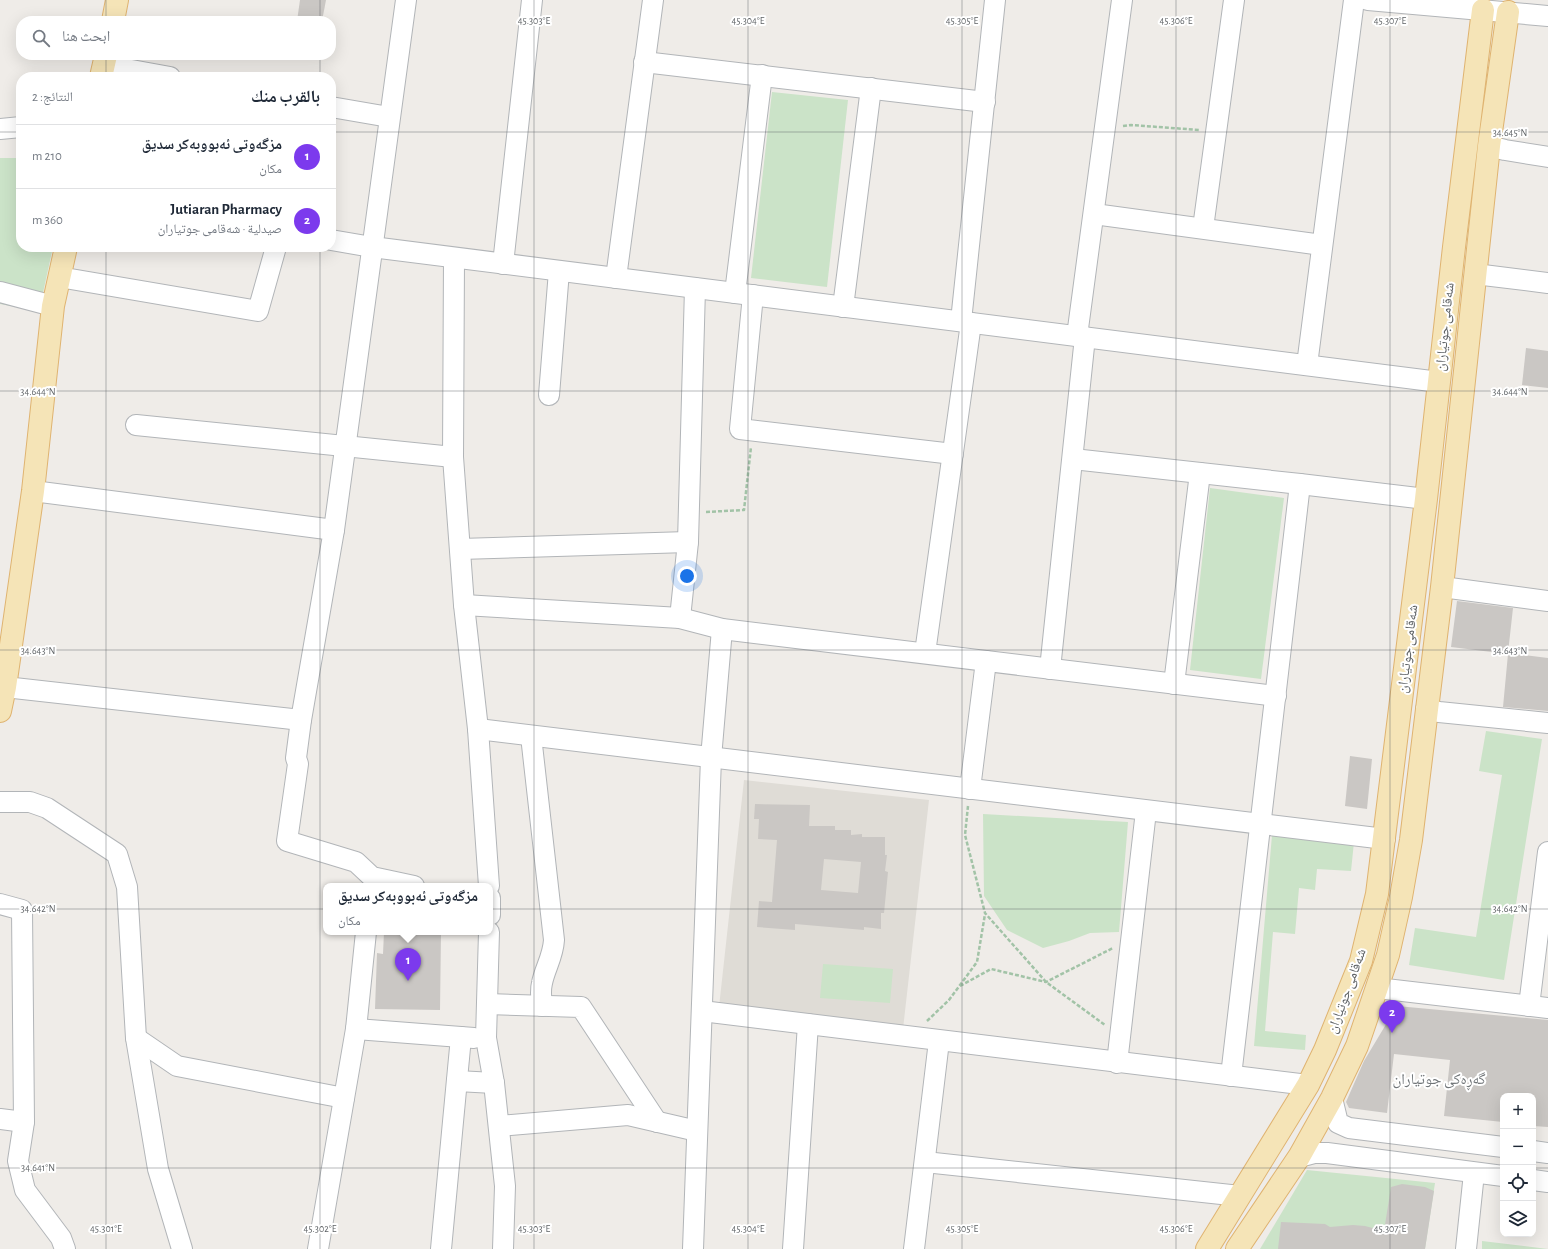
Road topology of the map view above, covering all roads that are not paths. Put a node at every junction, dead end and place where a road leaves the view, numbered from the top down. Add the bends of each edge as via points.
1 (117, 0) edge
2 (406, 0) edge
3 (532, 0) edge
4 (653, 0) edge
5 (995, 0) edge
6 (1122, 0) edge
7 (1234, 0) edge
8 (1354, 0) edge
9 (1368, 0) edge
10 (1483, 10) junction
11 (1508, 12) junction
12 (114, 16) edge
13 (1548, 16) edge
14 (644, 62) junction
15 (103, 69) edge
16 (128, 72) edge
17 (762, 75) junction
18 (871, 88) junction
19 (985, 102) junction
20 (336, 108) edge
21 (389, 117) junction
22 (1489, 146) junction
23 (1548, 157) edge
24 (1094, 214) junction
25 (1203, 228) junction
26 (336, 241) edge
27 (1322, 245) junction
28 (372, 247) junction
29 (65, 252) edge
30 (275, 252) edge
31 (454, 258) junction
32 (503, 264) junction
33 (559, 271) junction
34 (1475, 274) junction
35 (59, 277) junction
36 (616, 278) junction
37 (1548, 282) edge
38 (695, 288) junction
39 (0, 292) edge
40 (744, 294) junction
41 (53, 306) junction
42 (843, 307) junction
43 (966, 322) junction
44 (1081, 337) junction
45 (1307, 365) junction
46 (1439, 382) junction
47 (549, 395) dead end
48 (136, 425) dead end
49 (344, 447) junction
50 (953, 454) junction
51 (453, 457) junction
52 (1073, 459) junction
53 (1200, 473) junction
54 (1300, 484) junction
55 (33, 491) junction
56 (1426, 499) junction
57 (334, 530) junction
58 (688, 542) junction
59 (460, 549) junction
60 (1442, 587) junction
61 (1548, 601) edge
62 (464, 605) junction
63 (680, 618) junction
64 (722, 629) junction
65 (925, 653) junction
66 (5, 654) edge
67 (986, 661) junction
68 (1050, 669) junction
69 (1174, 684) junction
70 (5, 687) junction
71 (1276, 696) junction
72 (1426, 709) junction
73 (0, 711) edge
74 (301, 720) junction
75 (1548, 723) edge
76 (478, 729) junction
77 (531, 736) junction
78 (711, 758) junction
79 (970, 789) junction
80 (0, 802) edge
81 (1146, 811) junction
82 (1261, 824) junction
83 (1385, 839) junction
84 (1548, 852) edge
85 (372, 881) edge
86 (389, 883) edge
87 (489, 883) edge
88 (1377, 894) junction
89 (1401, 897) junction
90 (0, 904) edge
91 (366, 935) edge
92 (490, 935) edge
93 (1377, 988) junction
94 (487, 1004) junction
95 (542, 1006) junction
96 (1539, 1007) edge
97 (702, 1011) junction
98 (808, 1024) junction
99 (356, 1029) junction
100 (461, 1037) junction
101 (136, 1038) junction
102 (486, 1038) junction
103 (938, 1040) junction
104 (1117, 1063) junction
105 (1231, 1076) junction
106 (457, 1081) junction
107 (494, 1084) junction
108 (1308, 1085) junction
109 (344, 1098) junction
110 (1332, 1098) junction
111 (0, 1119) edge
112 (24, 1122) junction
113 (657, 1122) junction
114 (498, 1126) junction
115 (1360, 1129) junction
116 (697, 1131) junction
117 (1500, 1147) edge
118 (1536, 1151) edge
119 (1548, 1153) edge
120 (1298, 1157) junction
121 (1358, 1157) junction
122 (925, 1162) junction
123 (1474, 1173) junction
124 (1500, 1176) edge
125 (1536, 1180) edge
126 (1548, 1182) edge
127 (1240, 1196) junction
128 (65, 1249) edge
129 (182, 1249) edge
130 (318, 1249) edge
131 (441, 1249) edge
132 (503, 1249) edge
133 (693, 1249) edge
134 (793, 1249) edge
135 (914, 1249) edge
136 (1207, 1249) edge
137 (1237, 1249) edge
138 (1466, 1249) edge

1 - 12 main road
2 - 21 street
3 - 32 street
4 - 14 street
5 - 19 street
6 - 24 street
7 - 25 street
8 - 27 street
9 - 10 street
10 - 11 street
10 - 46 main road, شەقامی جوتیاران
11 - 13 street
11 - 22 main road, شەقامی جوتیاران
14 - 17 street
14 - 36 street
15 - 16 street
17 - 18 street
17 - 40 street
18 - 19 street
18 - 42 street
19 - 43 street
20 - 21 street
21 - 28 street
22 - 23 street
22 - 34 main road, شەقامی جوتیاران
24 - 25 street
24 - 44 street
25 - 27 street
26 - 28 street
27 - 45 street
28 - 31 street
28 - 49 street
29 - 35 main road
30 - 35 street via 258,311
31 - 32 street
31 - 51 street
32 - 33 street
33 - 36 street
33 - 47 street
34 - 37 street
34 - 60 main road, شەقامی جوتیاران
35 - 41 main road
36 - 38 street
38 - 40 street
38 - 58 street
39 - 41 street
40 - 42 street
40 - 50 street via 740,429
41 - 55 main road
42 - 43 street
43 - 44 street
43 - 50 street
44 - 45 street
44 - 52 street
45 - 46 street
46 - 56 main road, شەقامی جوتیاران
48 - 49 street
49 - 51 street
49 - 57 street
50 - 65 street
51 - 59 street
52 - 53 street
52 - 68 street
53 - 54 street
53 - 69 street
54 - 56 street
54 - 71 street
55 - 57 street
55 - 66 main road
56 - 83 main road, شەقامی جوتیاران
57 - 74 street
58 - 59 street
58 - 63 street
59 - 62 street
60 - 61 street
60 - 72 main road, شەقامی جوتیاران
62 - 63 street
62 - 76 street
63 - 64 street
64 - 65 street
64 - 78 street
65 - 67 street
66 - 70 main road
67 - 68 street
67 - 79 street
68 - 69 street
69 - 71 street
70 - 73 main road
70 - 74 street
71 - 82 street
72 - 75 street
72 - 89 main road, شەقامی جوتیاران via 1411,840
74 - 85 street via 296,758 298,764 287,841 356,862
76 - 77 street
76 - 87 street
77 - 78 street
77 - 95 street via 554,940 542,983
78 - 79 street
78 - 97 street
79 - 81 street
80 - 101 street via 30,802 47,808 117,854 127,887
81 - 82 street
81 - 104 street
82 - 83 street
82 - 105 street
83 - 88 main road, شەقامی جوتیاران
84 - 96 street
85 - 86 street
88 - 89 main road
88 - 108 main road, شەقامی جوتیاران via 1361,961
89 - 93 main road, شەقامی جوتیاران via 1388,955
90 - 112 street via 22,910
91 - 99 street
92 - 94 street
93 - 96 street
93 - 110 main road, شەقامی جوتیاران via 1357,1046
94 - 95 street
94 - 102 street
95 - 113 street via 581,1007
97 - 98 street
97 - 116 street
98 - 103 street
98 - 134 street
99 - 100 street
99 - 109 street
100 - 102 street
100 - 106 street
101 - 109 street via 177,1066
101 - 129 street via 158,1170
102 - 107 street
103 - 104 street
103 - 122 street
104 - 105 street
105 - 108 street
106 - 107 street
106 - 131 street
107 - 114 street
108 - 127 main road, شەقامی جوتیاران
109 - 130 street
110 - 115 street via 1338,1123
110 - 120 main road, شەقامی جوتیاران
111 - 112 street
112 - 128 street via 18,1161 25,1190 61,1238
113 - 114 street via 628,1115
113 - 116 street
114 - 132 street via 505,1186
115 - 117 street
115 - 121 street
116 - 133 street
118 - 119 street
120 - 121 street via 1314,1153
120 - 137 main road, شەقامی جوتیاران
121 - 123 street
122 - 127 street
122 - 135 street
123 - 124 street
123 - 138 street
125 - 126 street
127 - 136 main road, شەقامی جوتیاران

